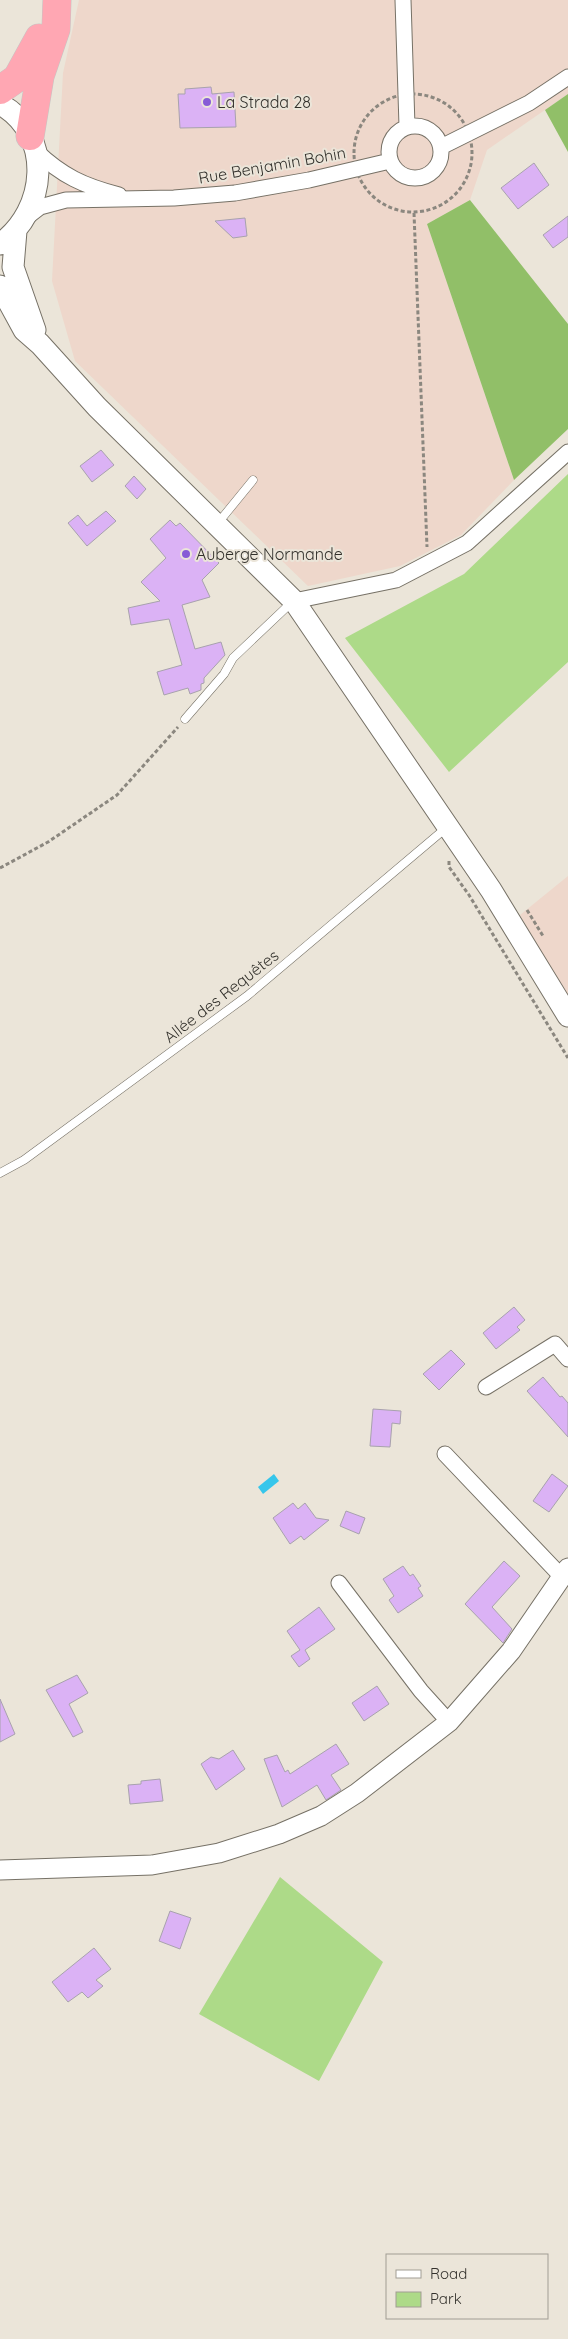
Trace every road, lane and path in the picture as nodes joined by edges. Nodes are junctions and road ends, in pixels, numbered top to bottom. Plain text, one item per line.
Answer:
1 (56, 0) edge
2 (403, 0) edge
3 (568, 76) edge
4 (0, 90) edge
5 (406, 94) junction
6 (0, 104) edge
7 (406, 126) junction
8 (469, 133) junction
9 (33, 144) junction
10 (441, 147) junction
11 (390, 161) junction
12 (355, 169) junction
13 (130, 198) junction
14 (414, 212) junction
15 (14, 230) edge
16 (0, 286) edge
17 (40, 344) junction
18 (568, 452) edge
19 (253, 480) dead end
20 (216, 524) junction
21 (427, 563) junction
22 (294, 601) junction
23 (184, 719) joint
24 (451, 833) junction
25 (0, 868) edge
26 (568, 1016) edge
27 (568, 1058) edge
28 (0, 1173) edge
29 (568, 1359) edge
30 (486, 1387) dead end
31 (445, 1454) dead end
32 (565, 1573) edge
33 (339, 1583) dead end
34 (450, 1722) junction
35 (0, 1870) edge

1 - 4 highway
1 - 9 highway
2 - 5 street
3 - 8 street
5 - 7 street
5 - 8 path
5 - 12 path
6 - 9 main road
7 - 10 street
7 - 11 street
8 - 10 street
8 - 14 path
9 - 13 street, Rue Benjamin Bohin
9 - 15 main road
10 - 11 street
11 - 12 street, Rue Benjamin Bohin
12 - 13 street, Rue Benjamin Bohin
12 - 14 path
13 - 15 street, Rue Benjamin Bohin
14 - 21 path
15 - 17 main road
16 - 17 main road
17 - 20 main road
18 - 21 street
19 - 20 lane
20 - 22 main road
21 - 22 street
22 - 23 lane
22 - 24 main road
23 - 25 path
24 - 26 main road
24 - 27 path
24 - 28 lane, Allée des Requêtes
29 - 30 street
31 - 32 street
32 - 34 street
33 - 34 street
34 - 35 street

